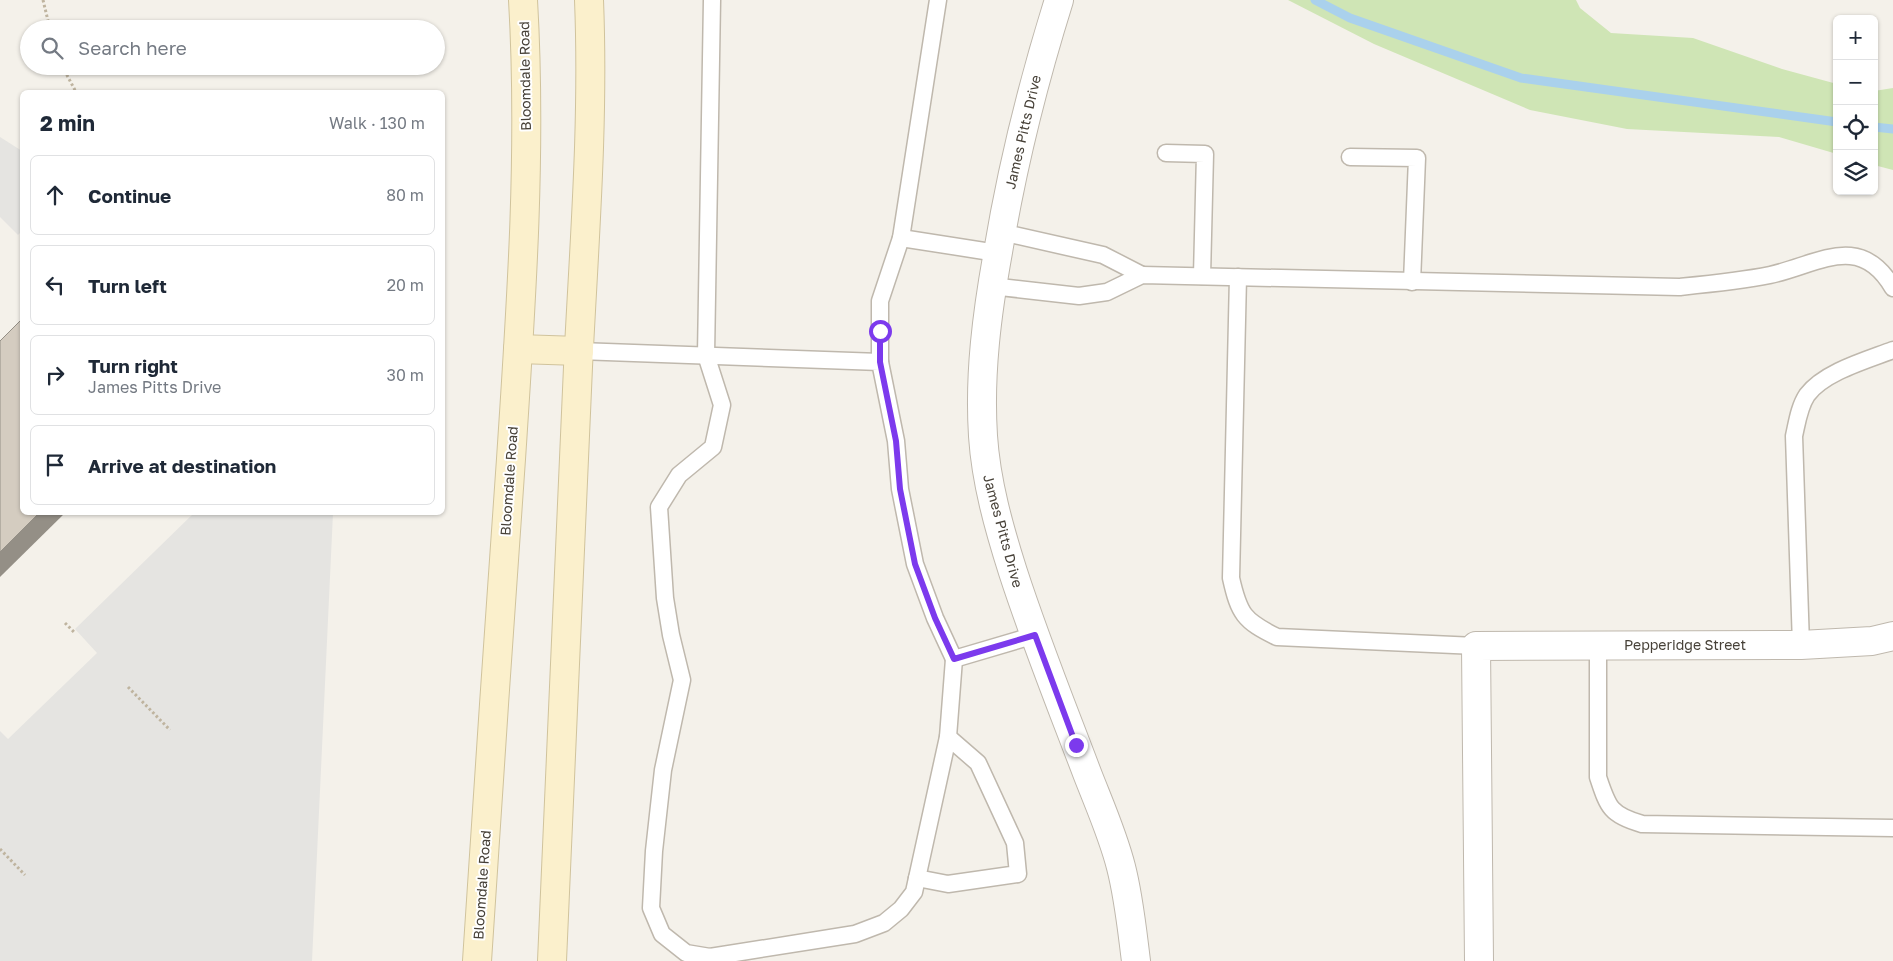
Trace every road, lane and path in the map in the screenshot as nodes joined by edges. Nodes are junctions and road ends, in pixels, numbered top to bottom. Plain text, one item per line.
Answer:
1 (43, 0) edge
2 (523, 0) edge
3 (589, 0) edge
4 (712, 0) edge
5 (938, 0) edge
6 (1059, 0) edge
7 (48, 20) edge
8 (67, 75) edge
9 (75, 90) edge
10 (1166, 153) dead end
11 (1350, 158) dead end
12 (900, 238) junction
13 (999, 243) junction
14 (1142, 275) junction
15 (1202, 276) junction
16 (1238, 277) junction
17 (1412, 282) junction
18 (992, 286) junction
19 (1893, 288) edge
20 (518, 348) junction
21 (1893, 350) edge
22 (579, 351) junction
23 (706, 355) junction
24 (880, 362) junction
25 (65, 623) dead end
26 (75, 633) dead end
27 (1035, 635) junction
28 (1893, 636) edge
29 (1598, 645) junction
30 (1801, 645) junction
31 (1476, 646) junction
32 (954, 659) junction
33 (128, 687) dead end
34 (170, 730) dead end
35 (948, 737) junction
36 (1893, 828) edge
37 (0, 849) edge
38 (25, 875) dead end
39 (917, 878) junction
40 (477, 961) edge
41 (552, 961) edge
42 (1136, 961) edge
43 (1480, 961) edge

1 - 7 path
2 - 20 street, Bloomdale Road
3 - 22 street
4 - 23 lane
5 - 12 lane
6 - 13 street, James Pitts Drive
8 - 9 path
10 - 15 lane
11 - 17 lane
12 - 13 lane
12 - 24 lane
13 - 14 lane
13 - 18 street, James Pitts Drive
14 - 15 lane
14 - 18 lane
15 - 16 lane
16 - 17 lane
16 - 31 lane
17 - 19 lane
18 - 27 street, James Pitts Drive
20 - 22 street
20 - 40 street, Bloomdale Road
21 - 30 lane
22 - 23 lane
22 - 41 street
23 - 24 lane
23 - 39 lane
24 - 32 lane
25 - 26 path
27 - 32 lane
27 - 42 street, James Pitts Drive
28 - 30 street, Pepperidge Street
29 - 30 street, Pepperidge Street
29 - 31 street, Pepperidge Street
29 - 36 lane
31 - 43 street
32 - 35 lane
33 - 34 path
35 - 39 lane
35 - 39 lane
37 - 38 path

